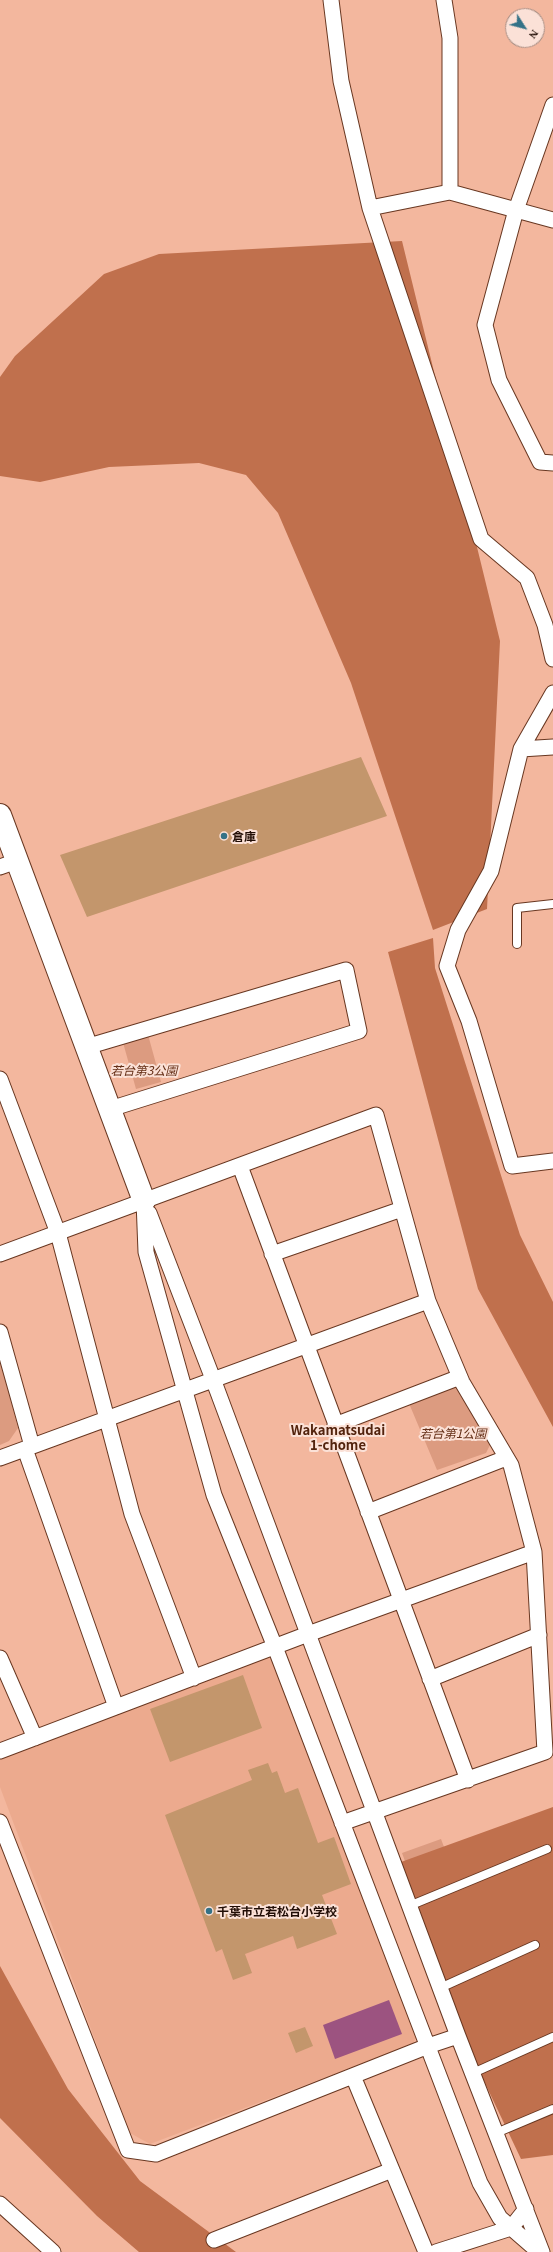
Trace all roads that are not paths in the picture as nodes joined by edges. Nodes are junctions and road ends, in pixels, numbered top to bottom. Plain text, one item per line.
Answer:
1 (331, 0) edge
2 (444, 0) edge
3 (553, 106) edge
4 (450, 192) junction
5 (370, 208) junction
6 (516, 210) junction
7 (553, 220) edge
8 (553, 463) edge
9 (553, 659) edge
10 (553, 693) edge
11 (553, 747) edge
12 (521, 749) junction
13 (0, 815) edge
14 (9, 864) edge
15 (553, 904) edge
16 (517, 944) dead end
17 (86, 1046) junction
18 (0, 1080) edge
19 (110, 1109) junction
20 (553, 1162) edge
21 (240, 1166) junction
22 (144, 1201) junction
23 (402, 1209) junction
24 (58, 1233) junction
25 (0, 1254) edge
26 (272, 1254) junction
27 (428, 1301) junction
28 (0, 1332) edge
29 (305, 1346) junction
30 (460, 1377) junction
31 (213, 1380) junction
32 (184, 1390) junction
33 (108, 1418) junction
34 (335, 1425) junction
35 (29, 1447) junction
36 (0, 1458) edge
37 (506, 1458) junction
38 (368, 1512) junction
39 (534, 1552) junction
40 (401, 1601) junction
41 (308, 1634) junction
42 (539, 1635) junction
43 (275, 1647) junction
44 (0, 1658) edge
45 (194, 1678) junction
46 (430, 1679) junction
47 (116, 1707) junction
48 (35, 1738) junction
49 (0, 1751) edge
50 (468, 1780) junction
51 (375, 1812) junction
52 (0, 1822) edge
53 (342, 1823) junction
54 (547, 1849) dead end
55 (410, 1906) junction
56 (535, 1945) dead end
57 (440, 1988) junction
58 (458, 2036) junction
59 (553, 2038) edge
60 (428, 2046) junction
61 (473, 2073) junction
62 (353, 2076) junction
63 (553, 2109) edge
64 (496, 2133) junction
65 (392, 2170) junction
66 (0, 2204) edge
67 (526, 2210) junction
68 (511, 2228) junction
69 (214, 2240) dead end
70 (53, 2252) edge
71 (426, 2252) edge
72 (436, 2252) edge
73 (539, 2252) edge
74 (542, 2252) edge

1 - 5 street
2 - 4 street
3 - 6 street
4 - 5 street
4 - 6 street
5 - 9 street
6 - 7 street
6 - 8 street
10 - 12 street
11 - 12 street
12 - 20 street
13 - 14 street
14 - 17 street
15 - 16 lane
17 - 19 street
17 - 19 street
18 - 24 street
19 - 22 street
21 - 22 street
21 - 23 street
21 - 26 street
22 - 24 street
22 - 31 street
22 - 32 street
23 - 26 street
23 - 27 street
24 - 25 street
24 - 33 street
26 - 29 street
27 - 29 street
27 - 30 street
28 - 35 street
29 - 31 street
29 - 34 street
30 - 34 street
30 - 37 street
31 - 32 street
31 - 41 street
32 - 33 street
32 - 43 street
33 - 35 street
33 - 45 street
34 - 38 street
35 - 36 street
35 - 47 street
37 - 38 street
37 - 39 street
38 - 40 street
39 - 40 street
39 - 42 street
40 - 41 street
40 - 46 street
41 - 43 street
41 - 51 street
42 - 46 street
42 - 50 street
43 - 45 street
43 - 53 street
44 - 48 street
45 - 47 street
46 - 50 street
47 - 48 street
48 - 49 street
50 - 51 street
51 - 53 street
51 - 55 street
52 - 62 street
53 - 60 street
54 - 55 lane
55 - 57 street
56 - 57 lane
57 - 58 street
58 - 60 street
58 - 61 street
59 - 61 lane
60 - 62 street
60 - 68 street
61 - 64 street
62 - 65 street
63 - 64 lane
64 - 67 street
65 - 69 street
65 - 71 street
66 - 70 street
67 - 68 street
67 - 74 street
68 - 72 street
68 - 73 street

